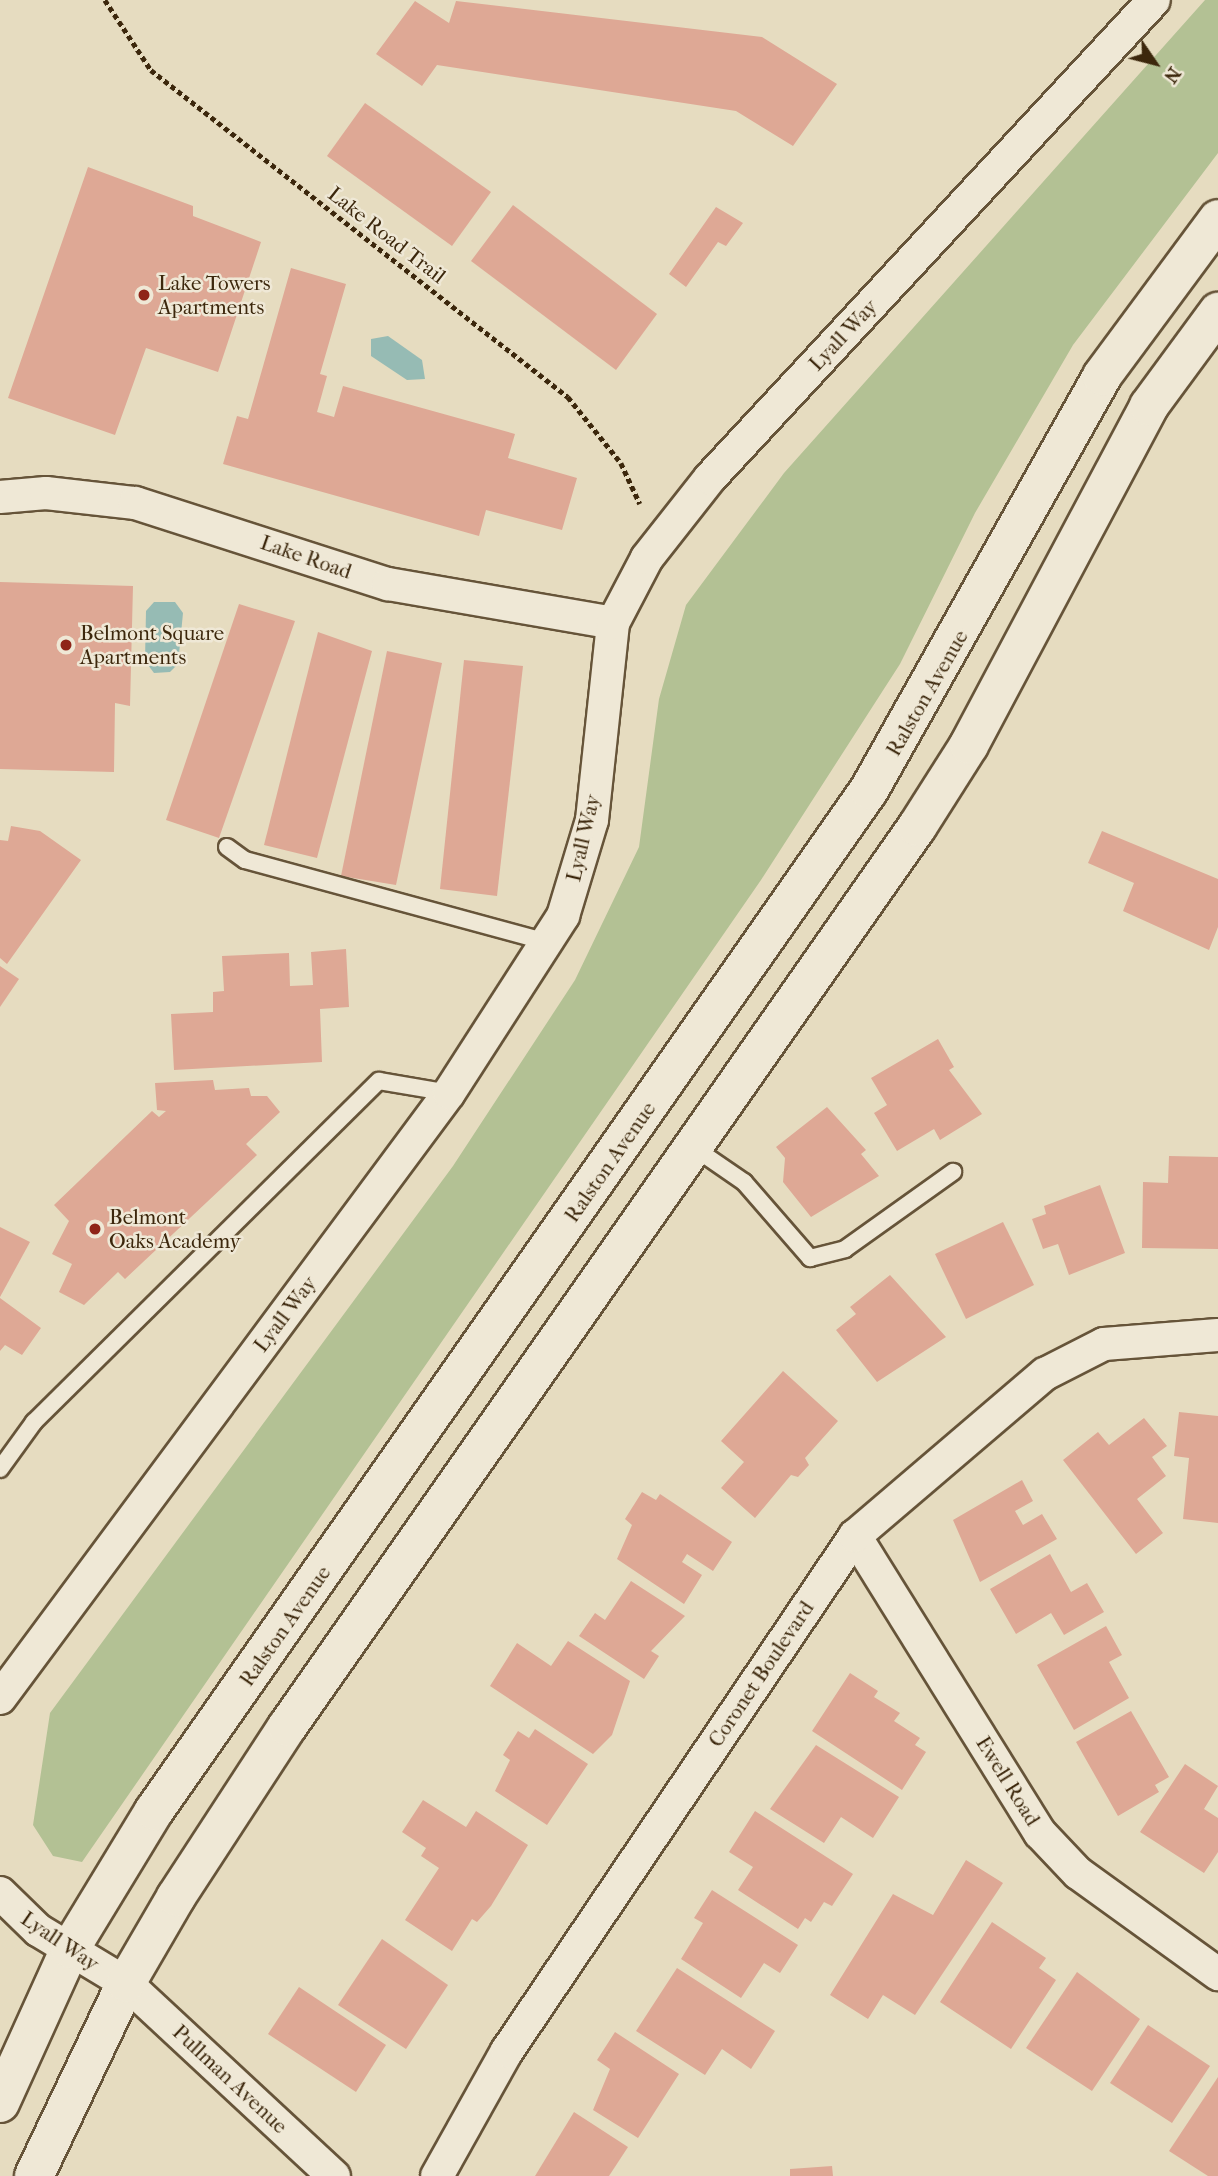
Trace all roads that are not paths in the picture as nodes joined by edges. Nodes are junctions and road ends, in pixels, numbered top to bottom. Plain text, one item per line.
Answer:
1 (1154, 0) edge
2 (1218, 219) edge
3 (1218, 312) edge
4 (0, 498) edge
5 (614, 623) junction
6 (227, 847) dead end
7 (547, 942) junction
8 (449, 1093) junction
9 (693, 1147) junction
10 (953, 1172) dead end
11 (1218, 1335) edge
12 (0, 1469) edge
13 (855, 1536) junction
14 (0, 1698) edge
15 (0, 1893) edge
16 (70, 1950) junction
17 (1218, 1974) edge
18 (125, 1983) junction
19 (0, 2103) edge
20 (34, 2176) edge
21 (334, 2176) edge
22 (437, 2176) edge

1 - 5 street, Lyall Way
2 - 16 main road, Ralston Avenue
3 - 9 main road
4 - 5 street, Lake Road
5 - 7 street, Lyall Way
6 - 7 lane
7 - 8 street, Lyall Way
8 - 12 lane
8 - 14 street, Lyall Way
9 - 10 lane
9 - 18 main road
11 - 13 street, Coronet Boulevard
13 - 17 street, Ewell Road
13 - 22 street, Coronet Boulevard
15 - 16 street, Lyall Way
16 - 18 street, Lyall Way
16 - 19 main road, Ralston Avenue
18 - 20 main road
18 - 21 street, Pullman Avenue

